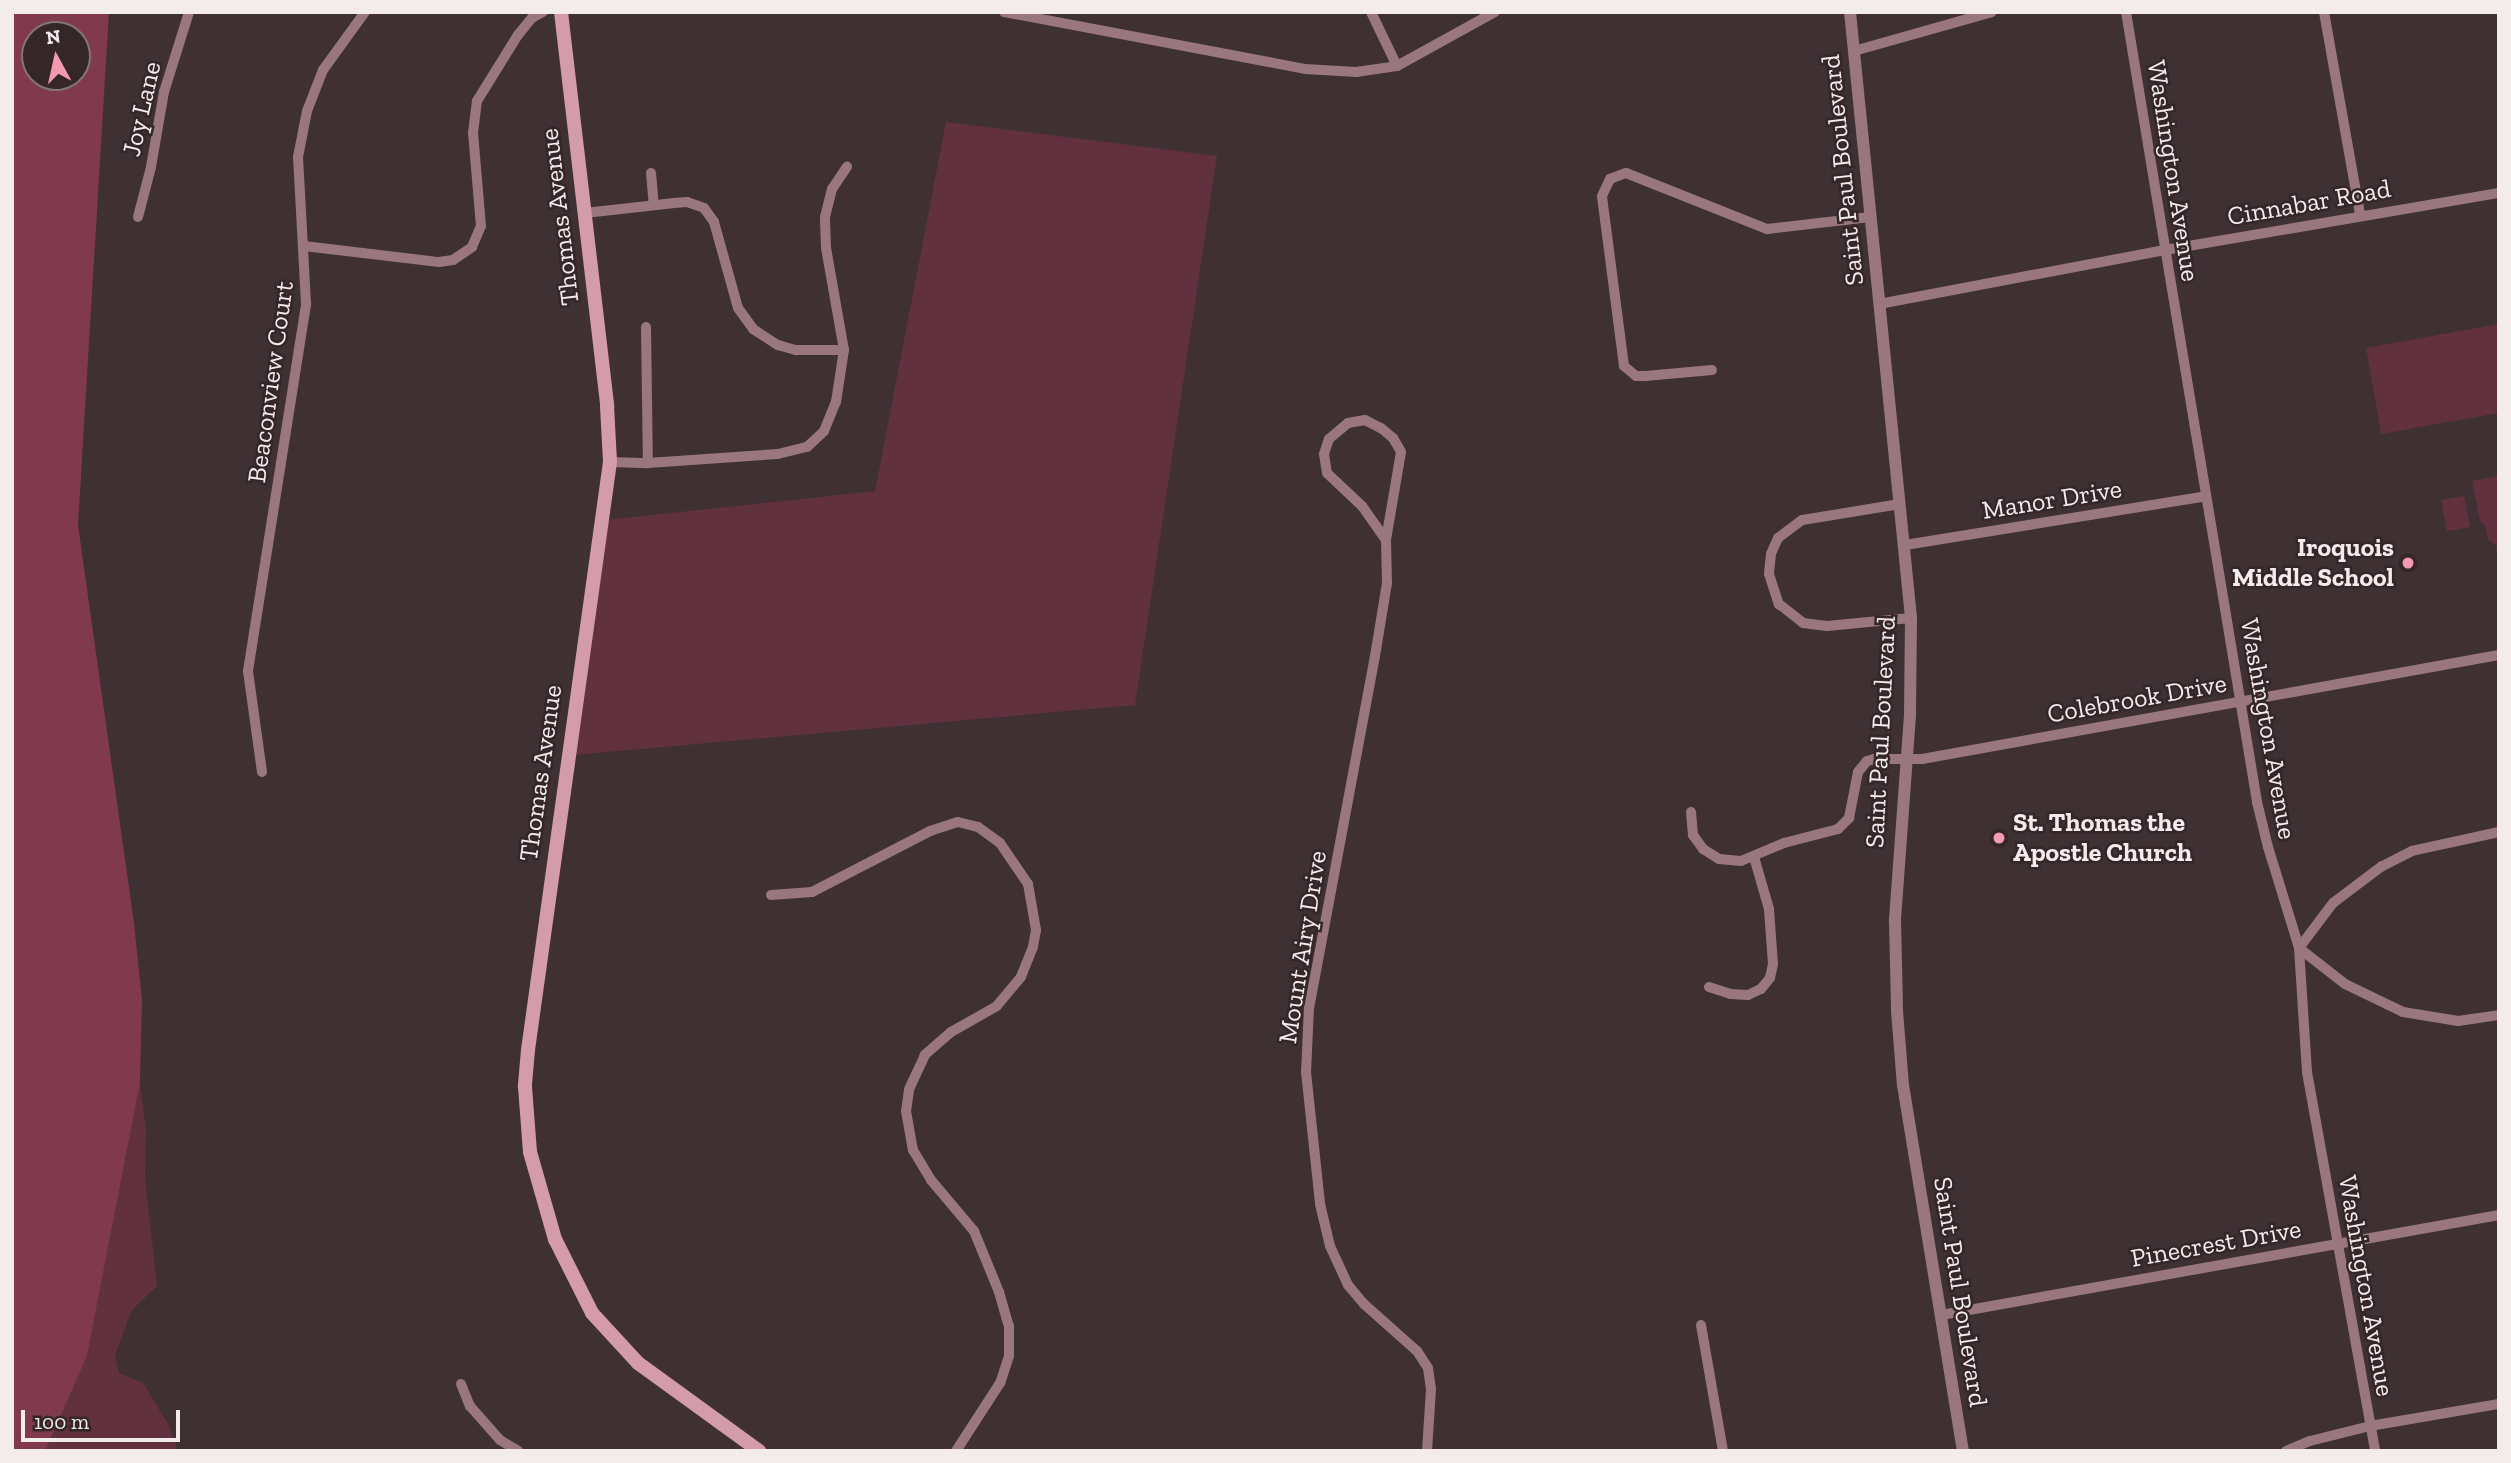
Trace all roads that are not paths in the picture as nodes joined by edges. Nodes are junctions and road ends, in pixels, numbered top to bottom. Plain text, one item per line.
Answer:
1 (189, 12) edge
2 (365, 12) edge
3 (543, 12) edge
4 (561, 12) edge
5 (1004, 12) edge
6 (1371, 12) edge
7 (1494, 12) edge
8 (1850, 12) edge
9 (1992, 12) edge
10 (2126, 12) edge
11 (2324, 12) edge
12 (529, 15) edge
13 (1854, 51) junction
14 (1397, 66) junction
15 (847, 167) dead end
16 (651, 173) dead end
17 (2499, 193) edge
18 (654, 205) junction
19 (584, 214) junction
20 (2360, 215) junction
21 (138, 216) dead end
22 (1870, 217) junction
23 (304, 246) junction
24 (2165, 250) junction
25 (1879, 304) junction
26 (646, 327) dead end
27 (844, 350) junction
28 (1712, 370) dead end
29 (610, 462) junction
30 (648, 463) junction
31 (2206, 496) junction
32 (1900, 504) junction
33 (1386, 540) junction
34 (1905, 545) junction
35 (1910, 618) junction
36 (2499, 655) edge
37 (2240, 702) junction
38 (1906, 760) junction
39 (262, 772) dead end
40 (1691, 812) dead end
41 (2499, 832) edge
42 (1754, 857) junction
43 (771, 895) dead end
44 (2299, 948) junction
45 (1709, 987) dead end
46 (2499, 1016) edge
47 (2499, 1215) edge
48 (2337, 1244) junction
49 (1941, 1315) junction
50 (1701, 1325) dead end
51 (461, 1384) dead end
52 (2499, 1404) edge
53 (2371, 1426) junction
54 (518, 1451) edge
55 (759, 1451) edge
56 (956, 1451) edge
57 (1427, 1451) edge
58 (1723, 1451) edge
59 (1963, 1451) edge
60 (2286, 1451) edge
61 (2375, 1451) edge

1 - 21 street, Joy Lane
2 - 23 street, Beaconview Court
3 - 12 street
4 - 19 main road, Thomas Avenue
5 - 14 street
6 - 14 street
7 - 14 street
8 - 13 street, Saint Paul Boulevard
9 - 13 street
10 - 24 street, Washington Avenue
11 - 20 street
12 - 23 street
13 - 22 street, Saint Paul Boulevard
15 - 27 street
16 - 18 street
17 - 20 street, Cinnabar Road
18 - 19 street
18 - 27 street
19 - 29 main road, Thomas Avenue
20 - 24 street, Cinnabar Road
22 - 25 street, Saint Paul Boulevard
22 - 28 street
23 - 39 street, Beaconview Court
24 - 25 street, Cinnabar Road
24 - 31 street, Washington Avenue
25 - 32 street, Saint Paul Boulevard
26 - 30 street
27 - 30 street
29 - 30 street
29 - 55 main road, Thomas Avenue
31 - 34 street, Manor Drive
31 - 37 street, Washington Avenue
32 - 34 street, Saint Paul Boulevard
32 - 35 street
33 - 33 street, Mount Airy Drive
33 - 57 street, Mount Airy Drive
34 - 35 street, Saint Paul Boulevard
35 - 38 street, Saint Paul Boulevard
36 - 37 street, Colebrook Drive
37 - 38 street, Colebrook Drive
37 - 44 street, Washington Avenue
38 - 42 street, Colebrook Drive
38 - 49 street, Saint Paul Boulevard
40 - 42 street
41 - 44 street
42 - 45 street
43 - 56 street
44 - 46 street
44 - 48 street, Washington Avenue
47 - 48 street, Pinecrest Drive
48 - 49 street, Pinecrest Drive
48 - 53 street, Washington Avenue
49 - 59 street, Saint Paul Boulevard
50 - 58 street
51 - 54 street
52 - 53 street
53 - 60 street
53 - 61 street, Washington Avenue

